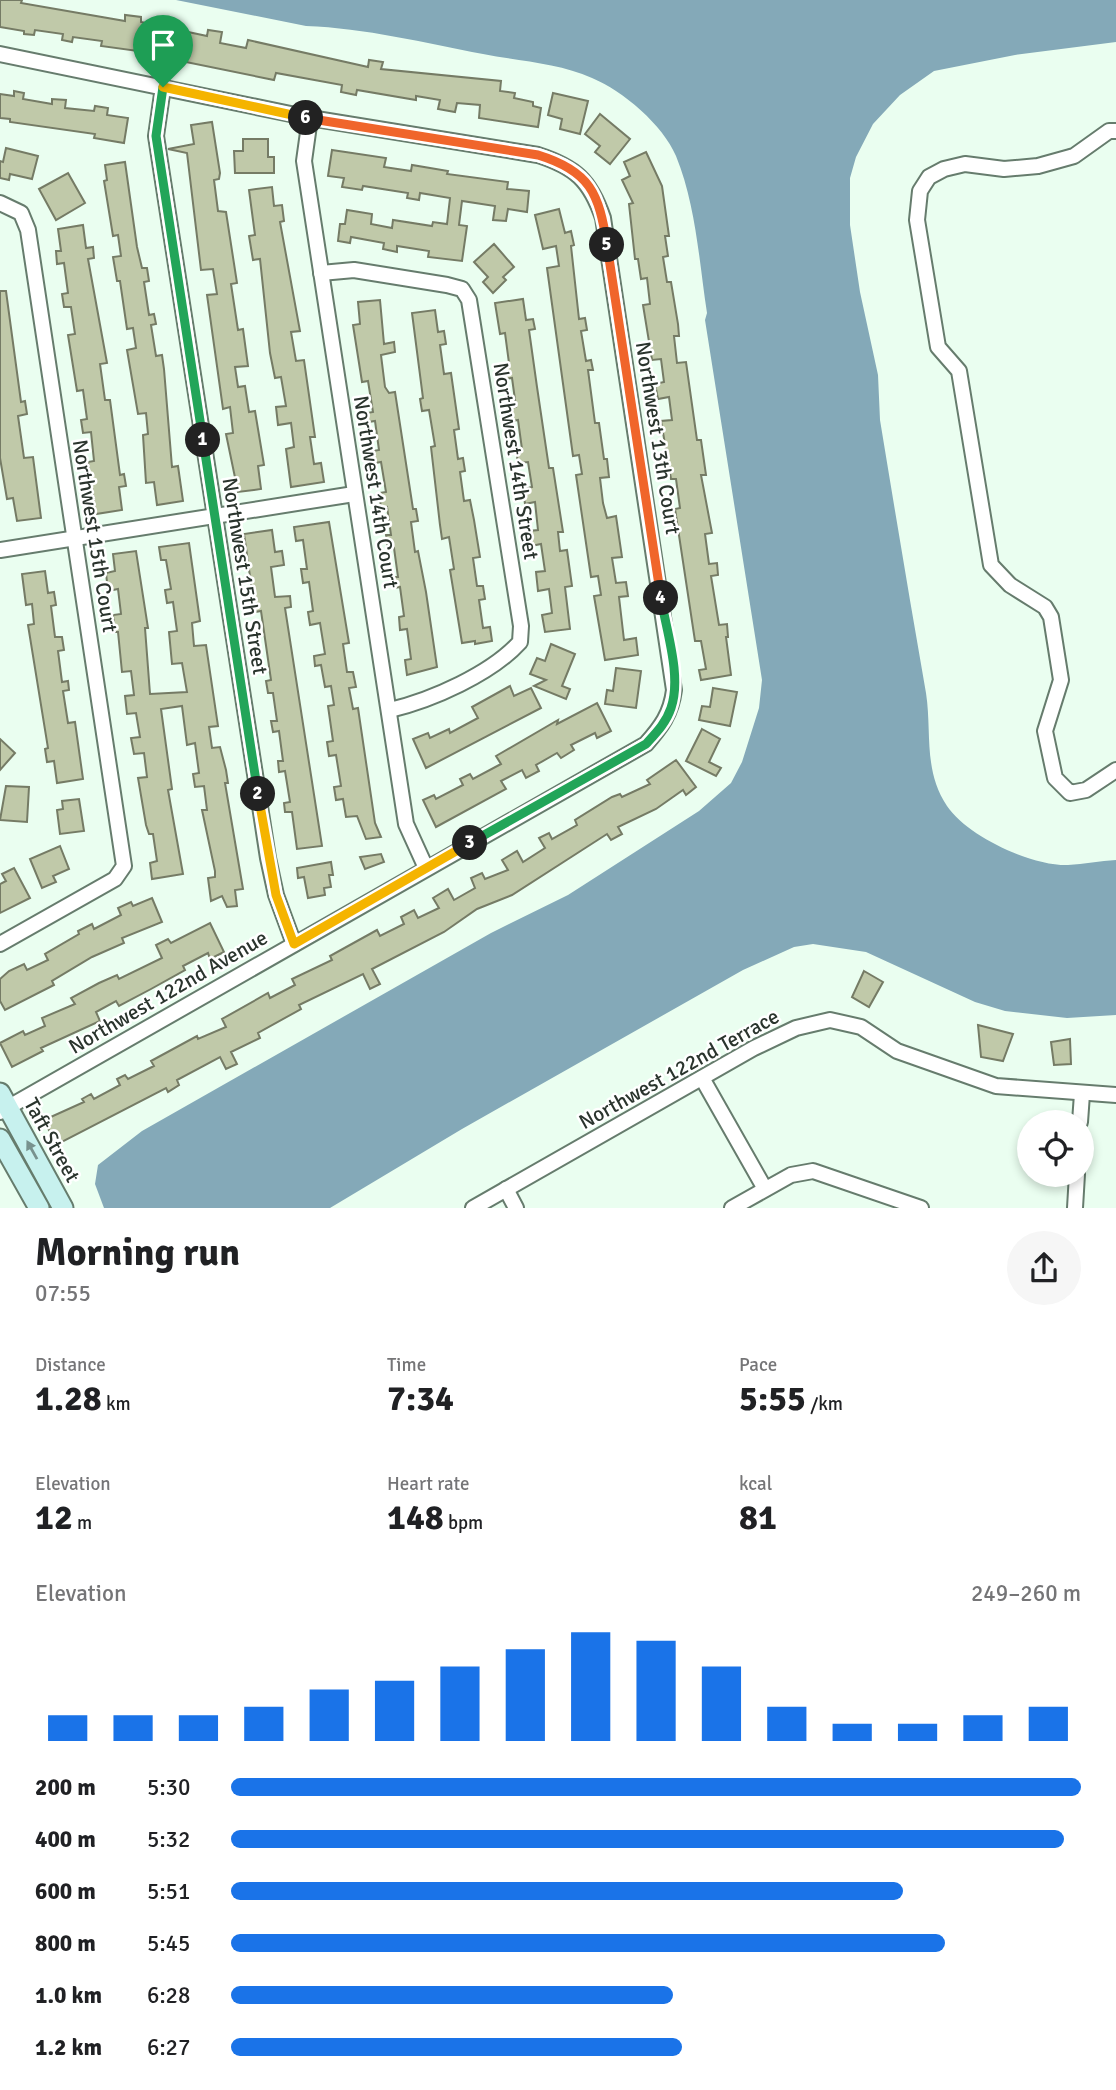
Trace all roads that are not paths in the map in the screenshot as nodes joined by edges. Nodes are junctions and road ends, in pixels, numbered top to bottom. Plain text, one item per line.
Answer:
1 (0, 54) edge
2 (163, 87) junction
3 (310, 118) junction
4 (1116, 131) edge
5 (0, 203) edge
6 (321, 273) junction
7 (354, 494) junction
8 (215, 515) junction
9 (74, 538) junction
10 (0, 550) edge
11 (672, 707) joint
12 (390, 710) junction
13 (1116, 770) edge
14 (426, 868) junction
15 (0, 944) edge
16 (294, 944) junction
17 (702, 1078) junction
18 (1082, 1094) junction
19 (1116, 1095) edge
20 (3, 1104) edge
21 (1081, 1110) edge
22 (0, 1139) edge
23 (1076, 1187) edge
24 (506, 1189) junction
25 (765, 1189) junction
26 (875, 1201) edge
27 (60, 1202) edge
28 (37, 1207) edge
29 (473, 1208) edge
30 (516, 1208) edge
31 (732, 1208) edge
32 (921, 1208) edge
33 (1075, 1208) edge

1 - 2 street
2 - 3 street
2 - 8 street, Northwest 15th Street
3 - 6 street, Northwest 14th Court
3 - 11 street, Northwest 13th Court
4 - 13 street
5 - 9 street, Northwest 15th Court
6 - 7 street, Northwest 14th Court
6 - 12 street, Northwest 14th Street
7 - 8 street
7 - 12 street, Northwest 14th Court
8 - 9 street
8 - 16 street, Northwest 15th Street
9 - 10 street
9 - 15 street, Northwest 15th Court
11 - 14 street, Northwest 122nd Avenue
12 - 14 street, Northwest 14th Court
14 - 16 street, Northwest 122nd Avenue
16 - 20 street, Northwest 122nd Avenue
17 - 18 street, Northwest 122nd Terrace
17 - 24 street, Northwest 122nd Terrace
17 - 25 street
18 - 19 street, Northwest 122nd Terrace
18 - 21 street
27 -> 20 street, Taft Street
22 - 28 street
23 - 33 street
24 - 29 street, Northwest 122nd Terrace
24 - 30 street
25 - 26 street
25 - 31 street
26 - 32 street
27 - 28 street

